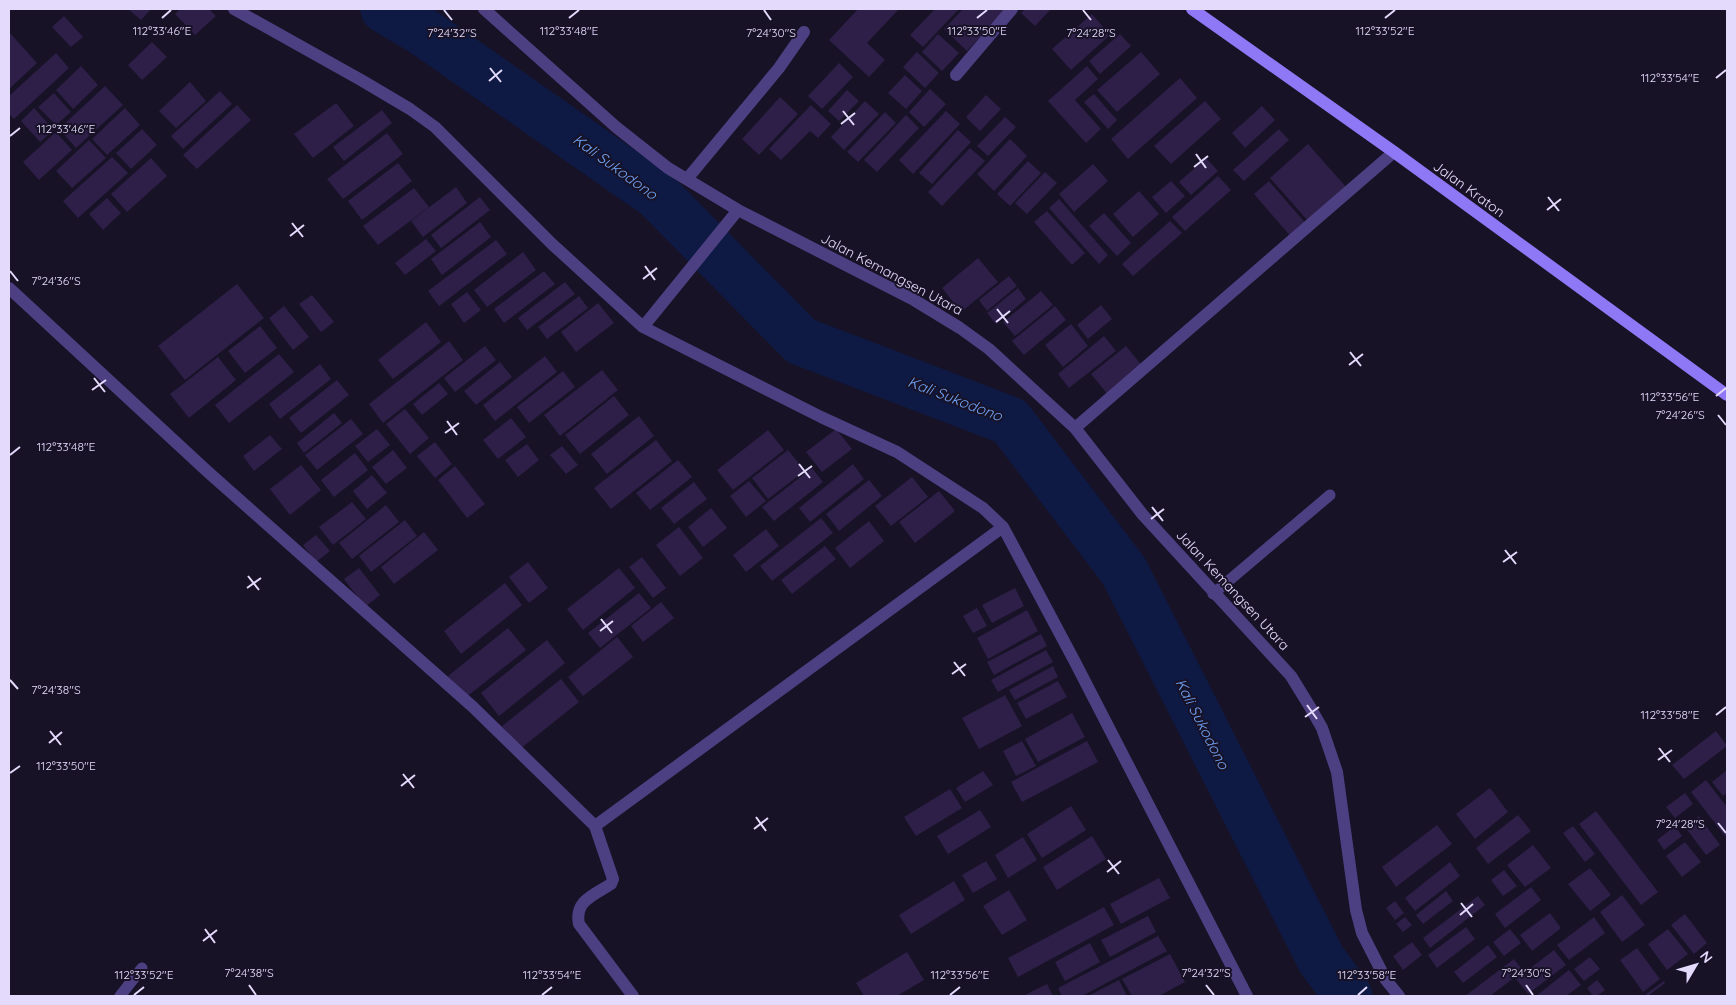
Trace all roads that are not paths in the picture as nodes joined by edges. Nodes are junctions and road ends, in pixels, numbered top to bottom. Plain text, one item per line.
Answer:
1 (234, 9) edge
2 (484, 9) edge
3 (1012, 9) edge
4 (1192, 9) edge
5 (804, 32) dead end
6 (956, 75) dead end
7 (1394, 152) junction
8 (686, 180) junction
9 (738, 210) junction
10 (9, 288) edge
11 (643, 327) junction
12 (1727, 396) edge
13 (1075, 428) junction
14 (1330, 495) dead end
15 (1003, 527) junction
16 (1214, 594) junction
17 (595, 826) junction
18 (142, 968) dead end
19 (120, 996) edge
20 (633, 996) edge
21 (1246, 996) edge
22 (1399, 996) edge

1 - 11 street
2 - 8 street, Jalan Kemangsen Utara
3 - 6 street
4 - 7 street, Jalan Kraton
5 - 8 street
7 - 12 street, Jalan Kraton
7 - 13 street
8 - 9 street, Jalan Kemangsen Utara
9 - 11 street
9 - 13 street, Jalan Kemangsen Utara
10 - 17 street
11 - 15 street
13 - 16 street, Jalan Kemangsen Utara
14 - 16 lane
15 - 17 street
15 - 21 street
16 - 22 street, Jalan Kemangsen Utara
17 - 20 street
18 - 19 lane

